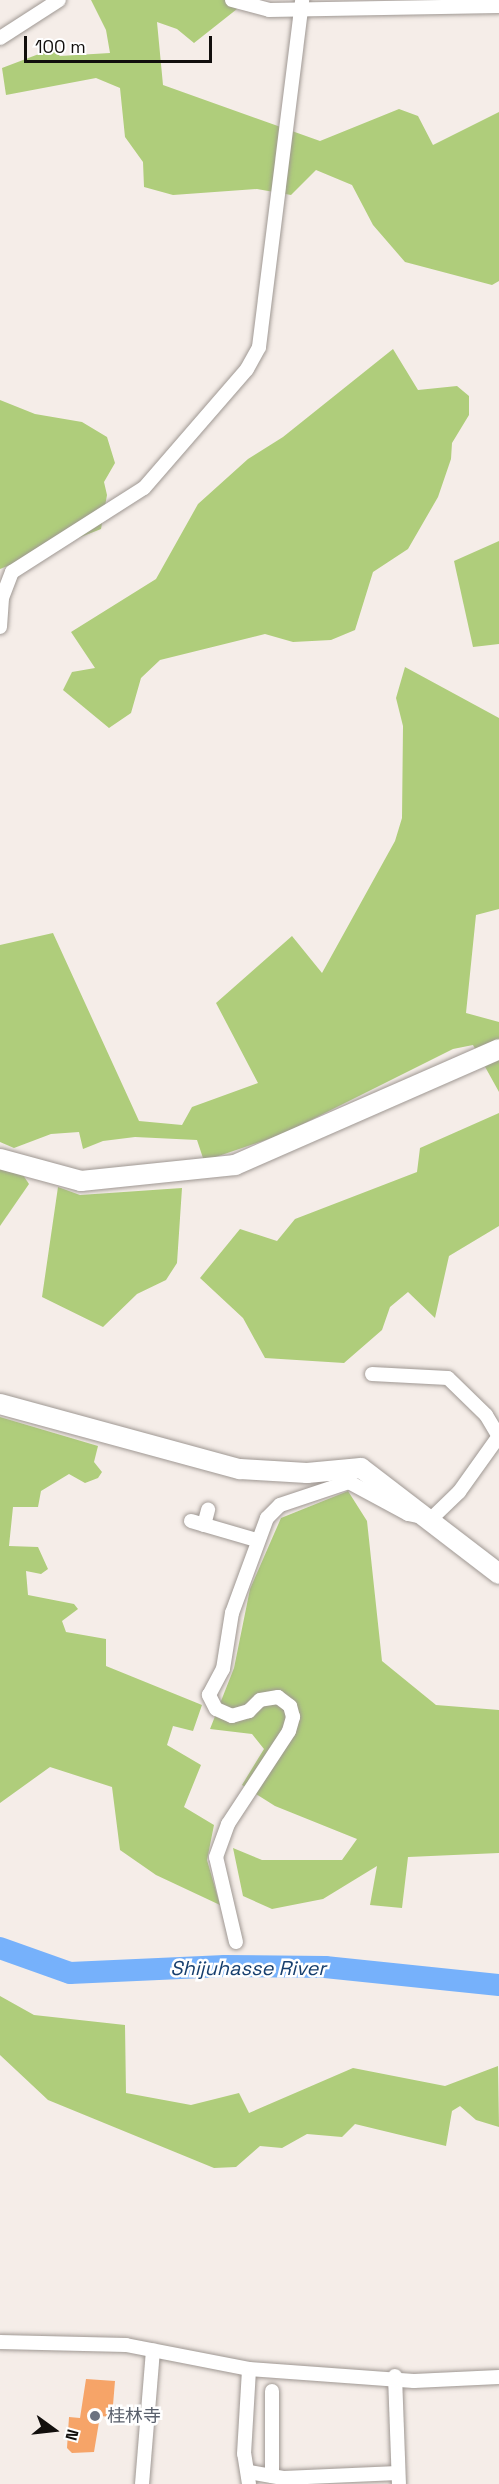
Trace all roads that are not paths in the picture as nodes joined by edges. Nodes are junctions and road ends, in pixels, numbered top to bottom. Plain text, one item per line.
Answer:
1 (59, 0) edge
2 (232, 0) edge
3 (301, 3) edge
4 (499, 6) edge
5 (0, 38) edge
6 (0, 627) edge
7 (499, 1049) edge
8 (0, 1159) edge
9 (372, 1374) dead end
10 (0, 1404) edge
11 (499, 1437) edge
12 (208, 1510) dead end
13 (431, 1520) junction
14 (256, 1540) junction
15 (499, 1574) edge
16 (237, 1942) dead end
17 (0, 2342) edge
18 (153, 2350) junction
19 (249, 2369) junction
20 (395, 2376) junction
21 (499, 2377) edge
22 (272, 2391) dead end
23 (272, 2476) junction
24 (249, 2478) edge
25 (399, 2479) edge
26 (142, 2484) edge

1 - 5 street
2 - 3 street
3 - 4 street
3 - 6 street
7 - 8 street
9 - 11 street
10 - 13 street
11 - 13 street
12 - 14 street
13 - 14 street
13 - 15 street
14 - 16 street
17 - 18 street
18 - 19 street
18 - 26 street
19 - 20 street
19 - 24 street
20 - 21 street
20 - 25 street
22 - 23 street
23 - 24 street
23 - 25 street

